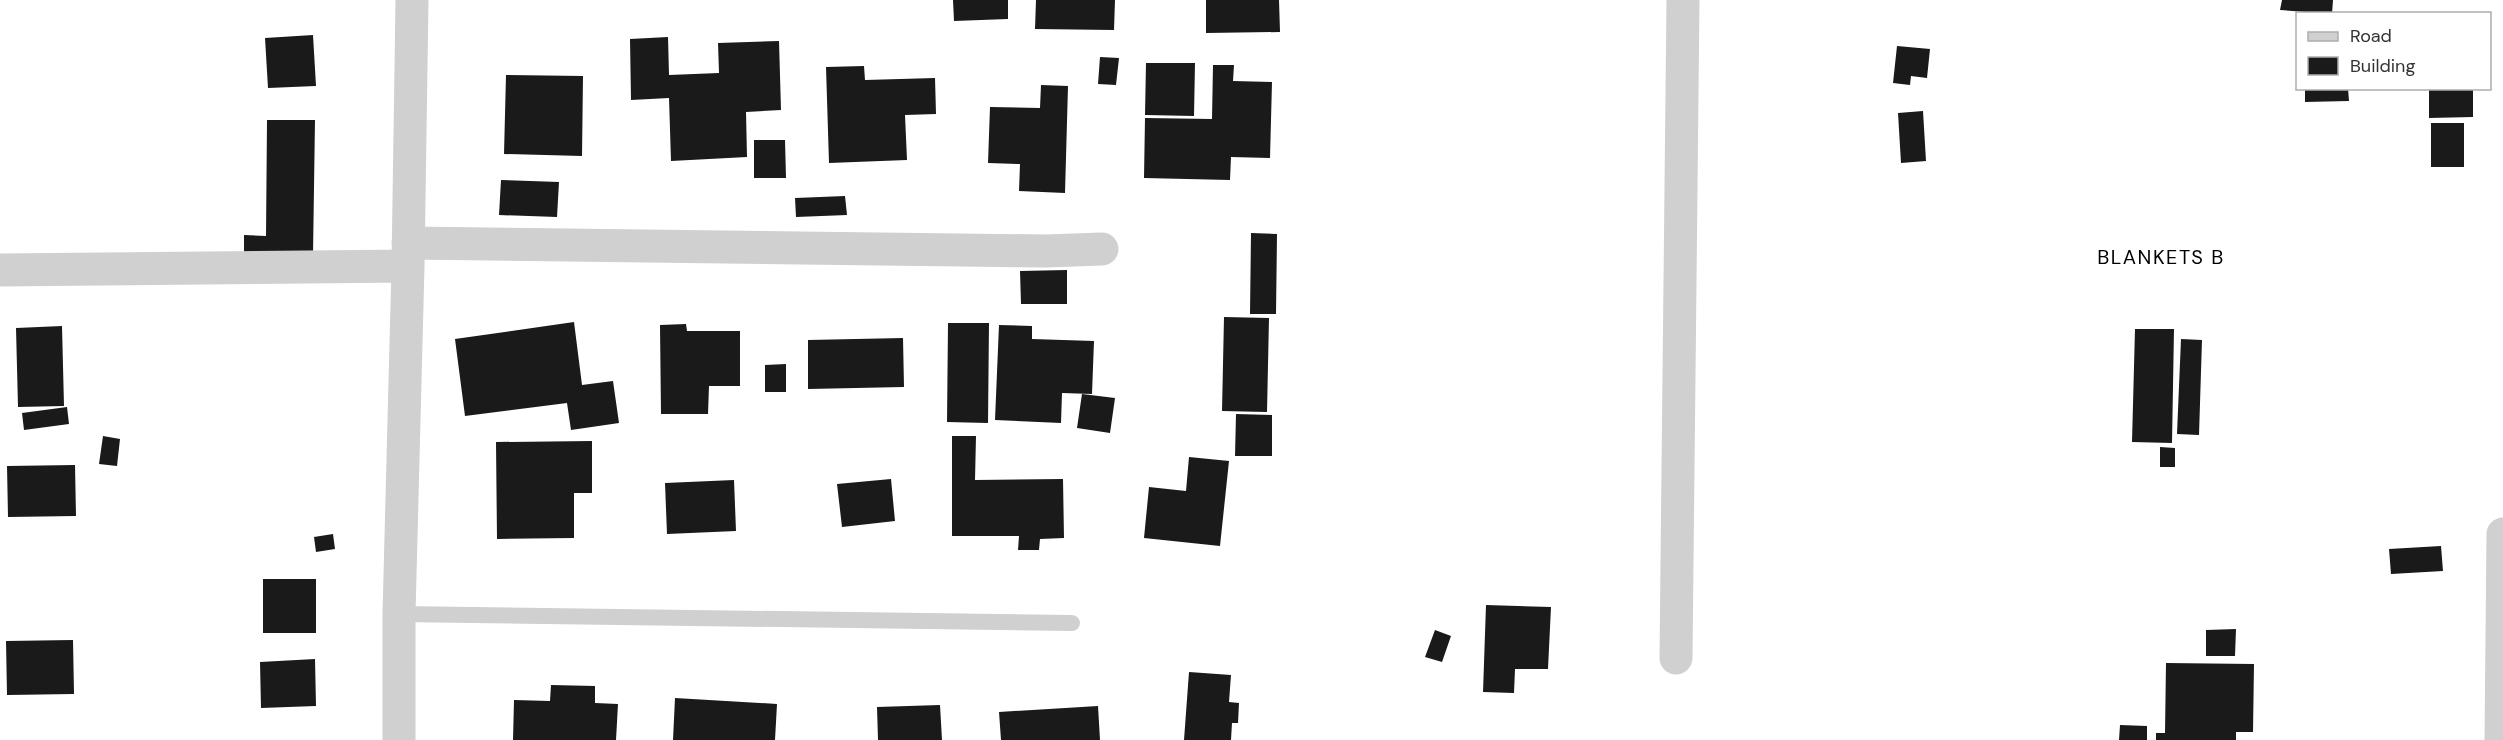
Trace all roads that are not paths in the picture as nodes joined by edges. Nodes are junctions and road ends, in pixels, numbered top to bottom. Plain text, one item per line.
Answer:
1 (412, 0) edge
2 (1683, 0) edge
3 (1102, 249) dead end
4 (408, 255) junction
5 (0, 270) edge
6 (2503, 534) edge
7 (399, 614) junction
8 (1072, 624) dead end
9 (1676, 658) dead end
10 (399, 740) edge
11 (2501, 740) edge

1 - 4 street
2 - 9 street
3 - 4 street
4 - 5 street
4 - 7 street
6 - 11 street
7 - 8 lane
7 - 10 street

